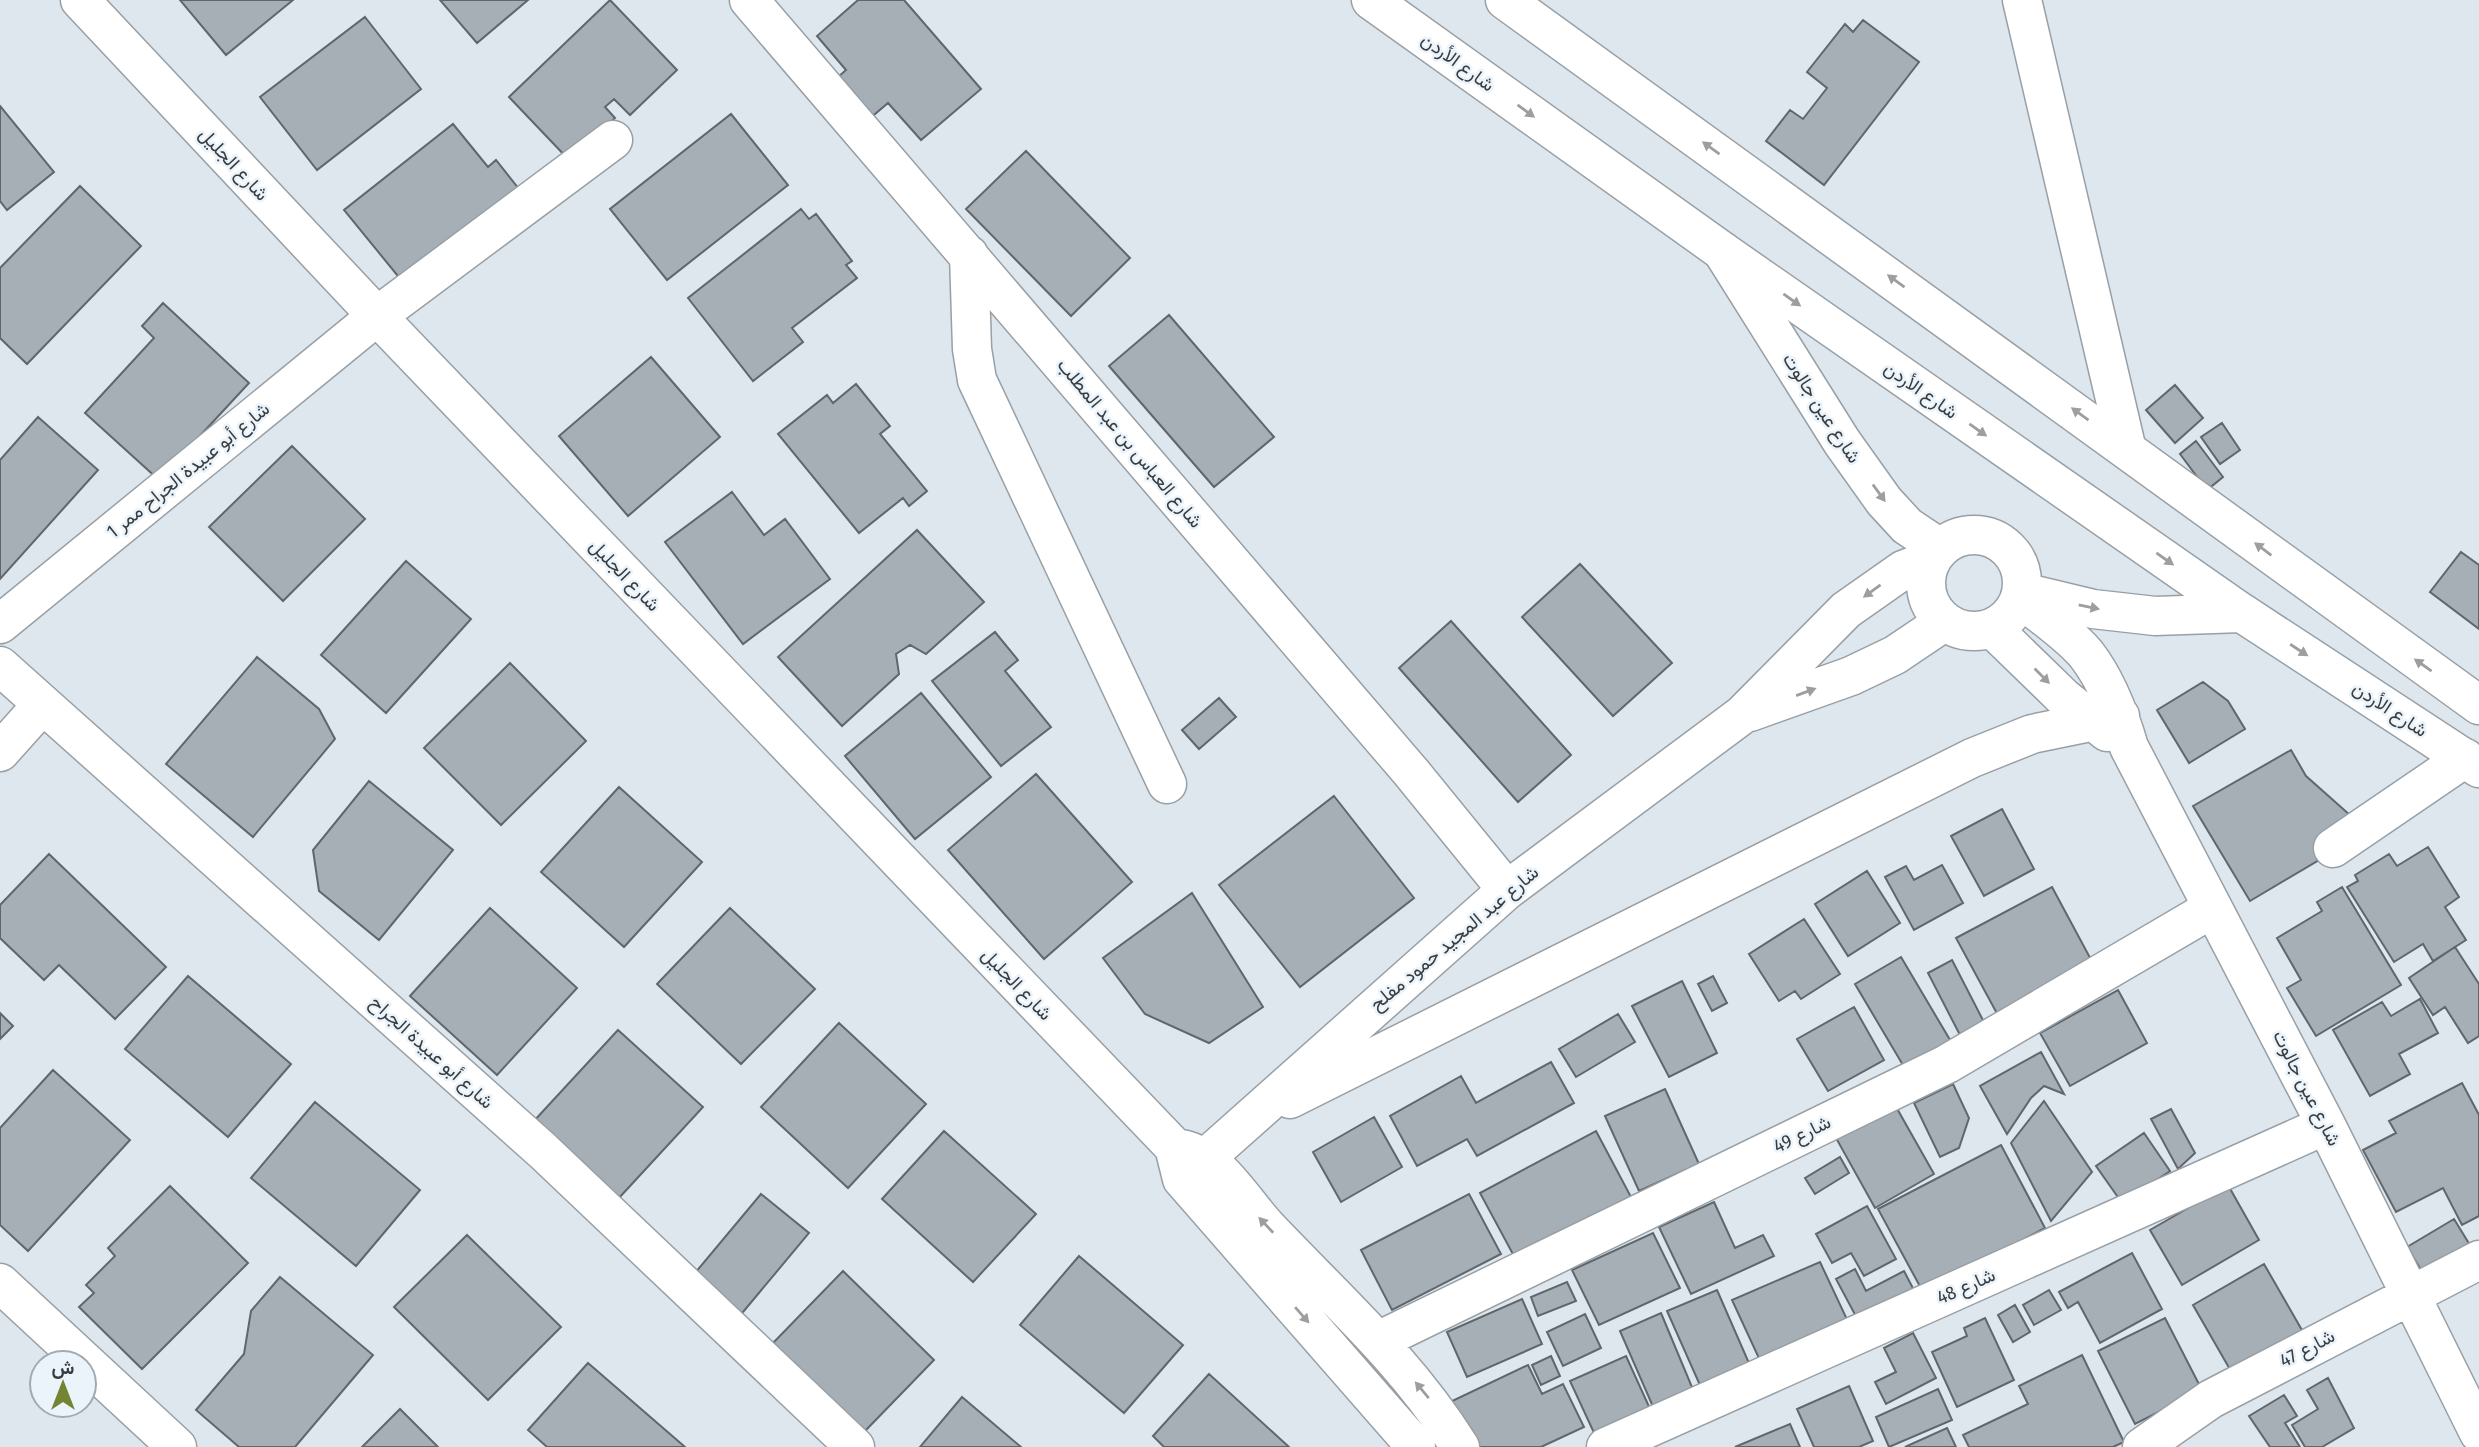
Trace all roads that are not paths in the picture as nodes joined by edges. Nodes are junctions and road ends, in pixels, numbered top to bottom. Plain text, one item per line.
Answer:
1 (80, 0) edge
2 (749, 0) edge
3 (1371, 0) edge
4 (1505, 0) edge
5 (2022, 0) edge
6 (613, 140) dead end
7 (1721, 251) junction
8 (970, 255) junction
9 (377, 316) junction
10 (2126, 446) junction
11 (1936, 553) junction
12 (2021, 595) junction
13 (2242, 613) junction
14 (1944, 622) junction
15 (0, 624) edge
16 (1993, 628) junction
17 (0, 666) edge
18 (42, 705) junction
19 (2479, 705) edge
20 (1742, 715) junction
21 (2114, 728) junction
22 (0, 752) edge
23 (2472, 763) edge
24 (1167, 784) dead end
25 (2333, 848) dead end
26 (1507, 890) junction
27 (2213, 908) junction
28 (1244, 1122) junction
29 (2326, 1125) junction
30 (1187, 1162) junction
31 (2479, 1261) edge
32 (0, 1283) edge
33 (2409, 1294) junction
34 (1380, 1340) junction
35 (2479, 1433) edge
36 (177, 1447) edge
37 (855, 1447) edge
38 (1416, 1447) edge
39 (1460, 1447) edge
40 (1606, 1447) edge
41 (2142, 1447) edge

1 - 9 main road, شارع الجليل
2 - 8 main road, شارع العباس بن عبد المطلب
3 -> 7 main road, شارع الأردن
10 -> 4 main road
5 - 10 main road
6 - 9 main road, شارع أبو عبيدة الجراح ممر 1
7 -> 11 main road, شارع عين جالوت
7 -> 13 main road, شارع الأردن
8 - 24 main road
8 - 26 main road, شارع العباس بن عبد المطلب
9 - 15 main road, شارع أبو عبيدة الجراح ممر 1
9 - 30 main road, شارع الجليل
19 -> 10 main road
11 - 12 main road
11 - 14 main road
11 -> 20 main road, شارع عبد المجيد حمود مفلح
12 -> 13 main road
12 - 16 main road
12 - 21 main road, شارع عين جالوت
13 -> 23 main road, شارع الأردن
14 - 16 main road
20 -> 14 main road, شارع عبد المجيد حمود مفلح
16 -> 21 main road, شارع عين جالوت
17 - 18 main road, شارع أبو عبيدة الجراح
18 - 22 main road
18 - 37 main road, شارع أبو عبيدة الجراح
20 - 26 main road, شارع عبد المجيد حمود مفلح
21 - 27 main road, شارع عين جالوت
21 - 28 main road
23 - 25 main road
26 - 28 main road, شارع عبد المجيد حمود مفلح
27 - 29 main road, شارع عين جالوت
27 - 34 main road, شارع 49
28 - 30 main road, شارع عبد المجيد حمود مفلح
29 - 33 main road, شارع عين جالوت
29 - 40 main road, شارع 48
34 -> 30 main road, شارع الجليل
30 -> 38 main road, شارع الجليل
31 - 33 main road, شارع 47
32 - 36 main road
33 - 35 main road, شارع عين جالوت
33 - 41 main road, شارع 47
39 -> 34 main road, شارع الجليل

